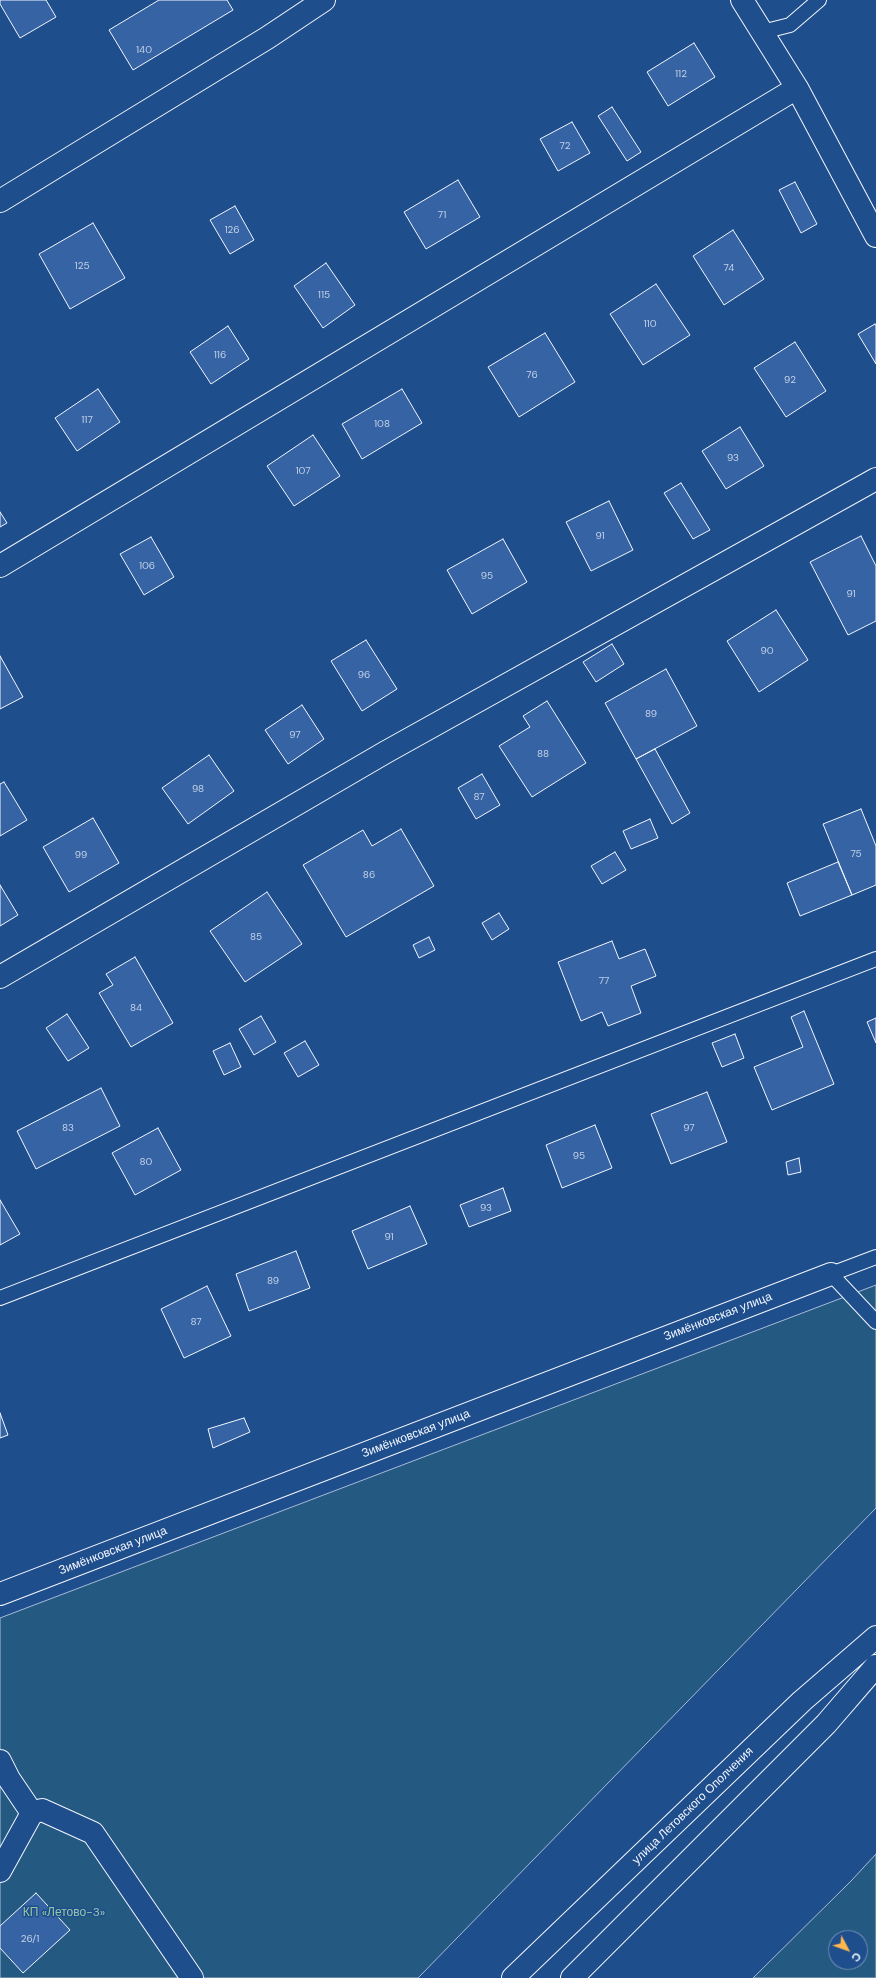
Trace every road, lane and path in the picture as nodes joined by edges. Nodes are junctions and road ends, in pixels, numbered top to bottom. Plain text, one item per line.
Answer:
1 (324, 0) edge
2 (742, 0) edge
3 (819, 0) edge
4 (762, 32) junction
5 (797, 88) junction
6 (0, 200) edge
7 (876, 236) edge
8 (876, 479) edge
9 (0, 566) edge
10 (876, 959) edge
11 (0, 977) edge
12 (876, 1257) edge
13 (831, 1274) junction
14 (0, 1298) edge
15 (876, 1322) edge
16 (1, 1592) edge
17 (876, 1637) edge
18 (876, 1666) edge
19 (0, 1761) edge
20 (32, 1813) junction
21 (0, 1871) edge
22 (192, 1978) edge
23 (513, 1978) edge
24 (572, 1978) edge

1 - 6 street
2 - 4 street
3 - 4 lane
4 - 5 street
5 - 7 street
5 - 9 street
8 - 11 street
10 - 14 lane
12 - 13 lane
13 - 15 lane
13 - 16 street, Зимёнковская улица
17 - 23 street, улица Летовского Ополчения
18 - 24 street
19 - 20 street
20 - 21 street
20 - 22 street

